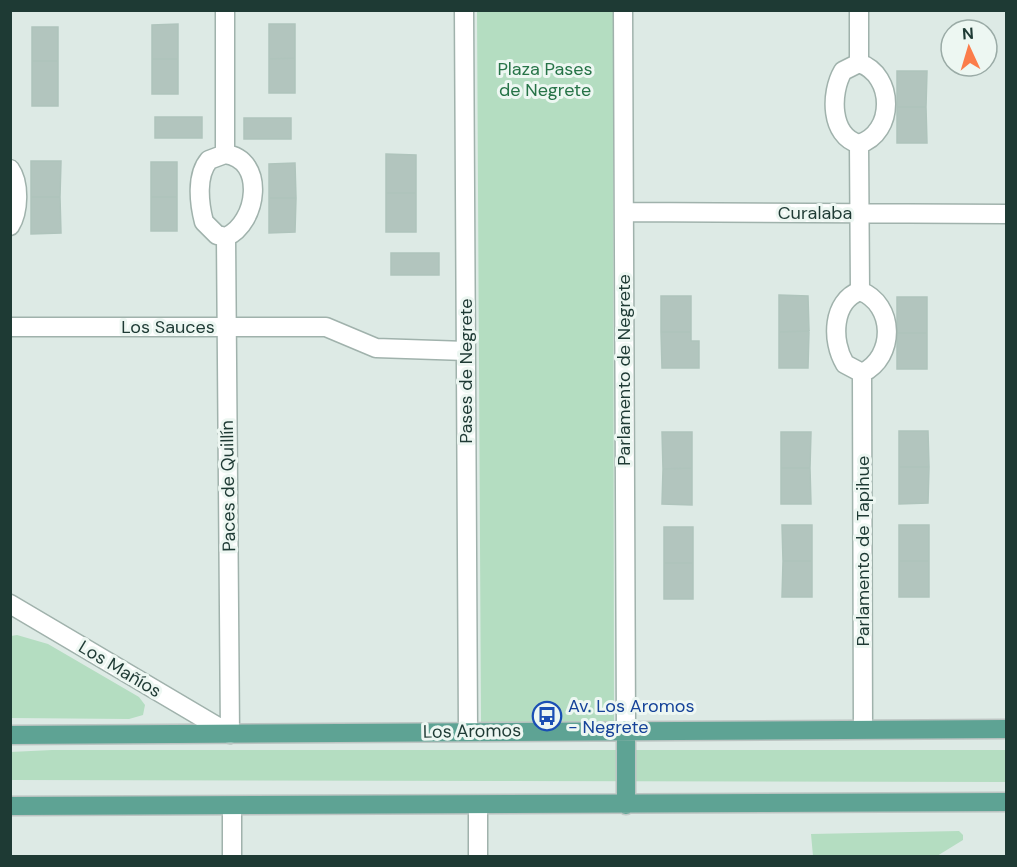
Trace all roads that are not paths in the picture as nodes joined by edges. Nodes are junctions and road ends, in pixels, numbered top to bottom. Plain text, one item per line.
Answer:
1 (225, 10) edge
2 (465, 10) edge
3 (623, 10) edge
4 (859, 10) edge
5 (859, 63) junction
6 (859, 144) junction
7 (225, 154) junction
8 (10, 169) edge
9 (624, 212) junction
10 (859, 213) junction
11 (1006, 214) edge
12 (10, 226) edge
13 (226, 237) junction
14 (860, 291) junction
15 (10, 327) edge
16 (227, 327) junction
17 (466, 351) junction
18 (862, 373) junction
19 (10, 604) edge
20 (863, 729) junction
21 (1006, 729) edge
22 (626, 730) junction
23 (468, 731) junction
24 (230, 734) junction
25 (10, 735) edge
26 (1006, 802) edge
27 (478, 805) junction
28 (626, 805) junction
29 (10, 806) edge
30 (232, 807) junction
31 (232, 856) edge
32 (478, 856) edge

1 - 7 street
2 - 17 street, Pases de Negrete
3 - 9 street, Parlamento de Negrete
4 - 5 street
5 - 6 street
5 - 6 street
6 - 10 street
7 - 13 street
7 - 13 street
8 - 12 street
9 - 10 street, Curalaba
9 - 22 street, Parlamento de Negrete
10 - 11 street, Curalaba
10 - 14 street
13 - 16 street, Paces de Quillín
14 - 18 street
14 - 18 street
15 - 16 street, Los Sauces
16 - 17 street, Los Sauces
16 - 24 street, Paces de Quillín
17 - 23 street, Pases de Negrete
18 - 20 street, Parlamento de Tapihue
19 - 24 street, Los Mañíos
20 - 21 main road, Los Aromos
20 - 22 main road, Los Aromos
22 - 23 main road, Los Aromos
22 - 28 main road
23 - 24 main road, Los Aromos
24 - 25 main road, Los Aromos
26 - 28 main road
27 - 28 main road
27 - 30 main road
27 - 32 street
29 - 30 main road
30 - 31 street

